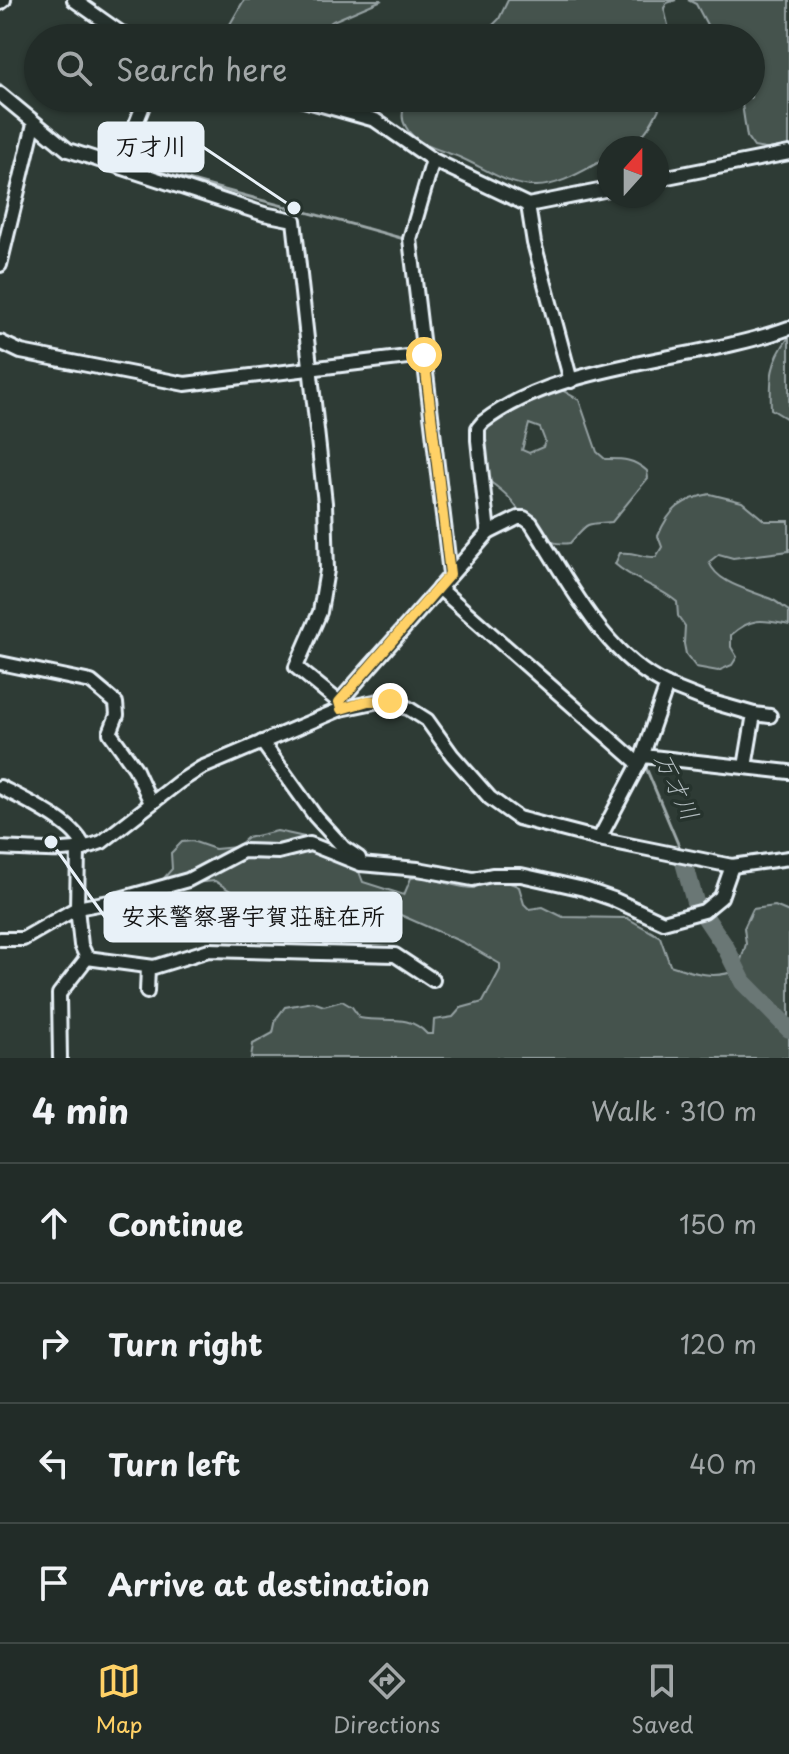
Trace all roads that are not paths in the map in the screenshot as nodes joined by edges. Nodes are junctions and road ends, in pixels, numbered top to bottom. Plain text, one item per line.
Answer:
1 (74, 0) edge
2 (108, 24) edge
3 (0, 94) edge
4 (140, 112) edge
5 (347, 112) edge
6 (34, 124) junction
7 (789, 153) edge
8 (109, 158) junction
9 (433, 160) junction
10 (669, 177) edge
11 (597, 191) edge
12 (528, 205) junction
13 (1, 257) edge
14 (789, 328) edge
15 (0, 342) edge
16 (419, 355) junction
17 (311, 369) junction
18 (571, 381) junction
19 (488, 533) junction
20 (450, 574) junction
21 (439, 588) junction
22 (0, 663) edge
23 (667, 685) junction
24 (340, 705) junction
25 (754, 714) junction
26 (770, 716) dead end
27 (262, 742) junction
28 (642, 759) junction
29 (745, 767) junction
30 (789, 772) edge
31 (0, 787) edge
32 (151, 803) junction
33 (599, 839) junction
34 (0, 848) edge
35 (81, 849) junction
36 (789, 858) edge
37 (372, 863) junction
38 (732, 866) junction
39 (77, 908) junction
40 (0, 939) edge
41 (87, 958) junction
42 (148, 967) junction
43 (433, 980) dead end
44 (147, 992) dead end
45 (60, 1058) edge

1 - 2 street
3 - 6 street
4 - 8 street
5 - 9 street
6 - 8 street
6 - 13 street
7 - 10 street
8 - 17 street
9 - 12 street
9 - 16 street
11 - 12 street
12 - 18 street
14 - 18 street
15 - 17 street
16 - 17 street
16 - 20 street
17 - 24 street
18 - 19 street
19 - 20 street
19 - 23 street
20 - 21 street
21 - 24 street
21 - 28 street
22 - 32 street
23 - 25 street
23 - 28 street
24 - 27 street
24 - 33 street
25 - 26 street
25 - 29 street
27 - 32 street
27 - 37 street
28 - 29 street
28 - 33 street
29 - 30 street
31 - 35 street
32 - 35 street
33 - 38 street
34 - 35 street
35 - 39 street
36 - 38 street
37 - 38 street
37 - 39 street
39 - 40 street
39 - 41 street
41 - 42 street
41 - 45 street
42 - 43 street
42 - 44 street

